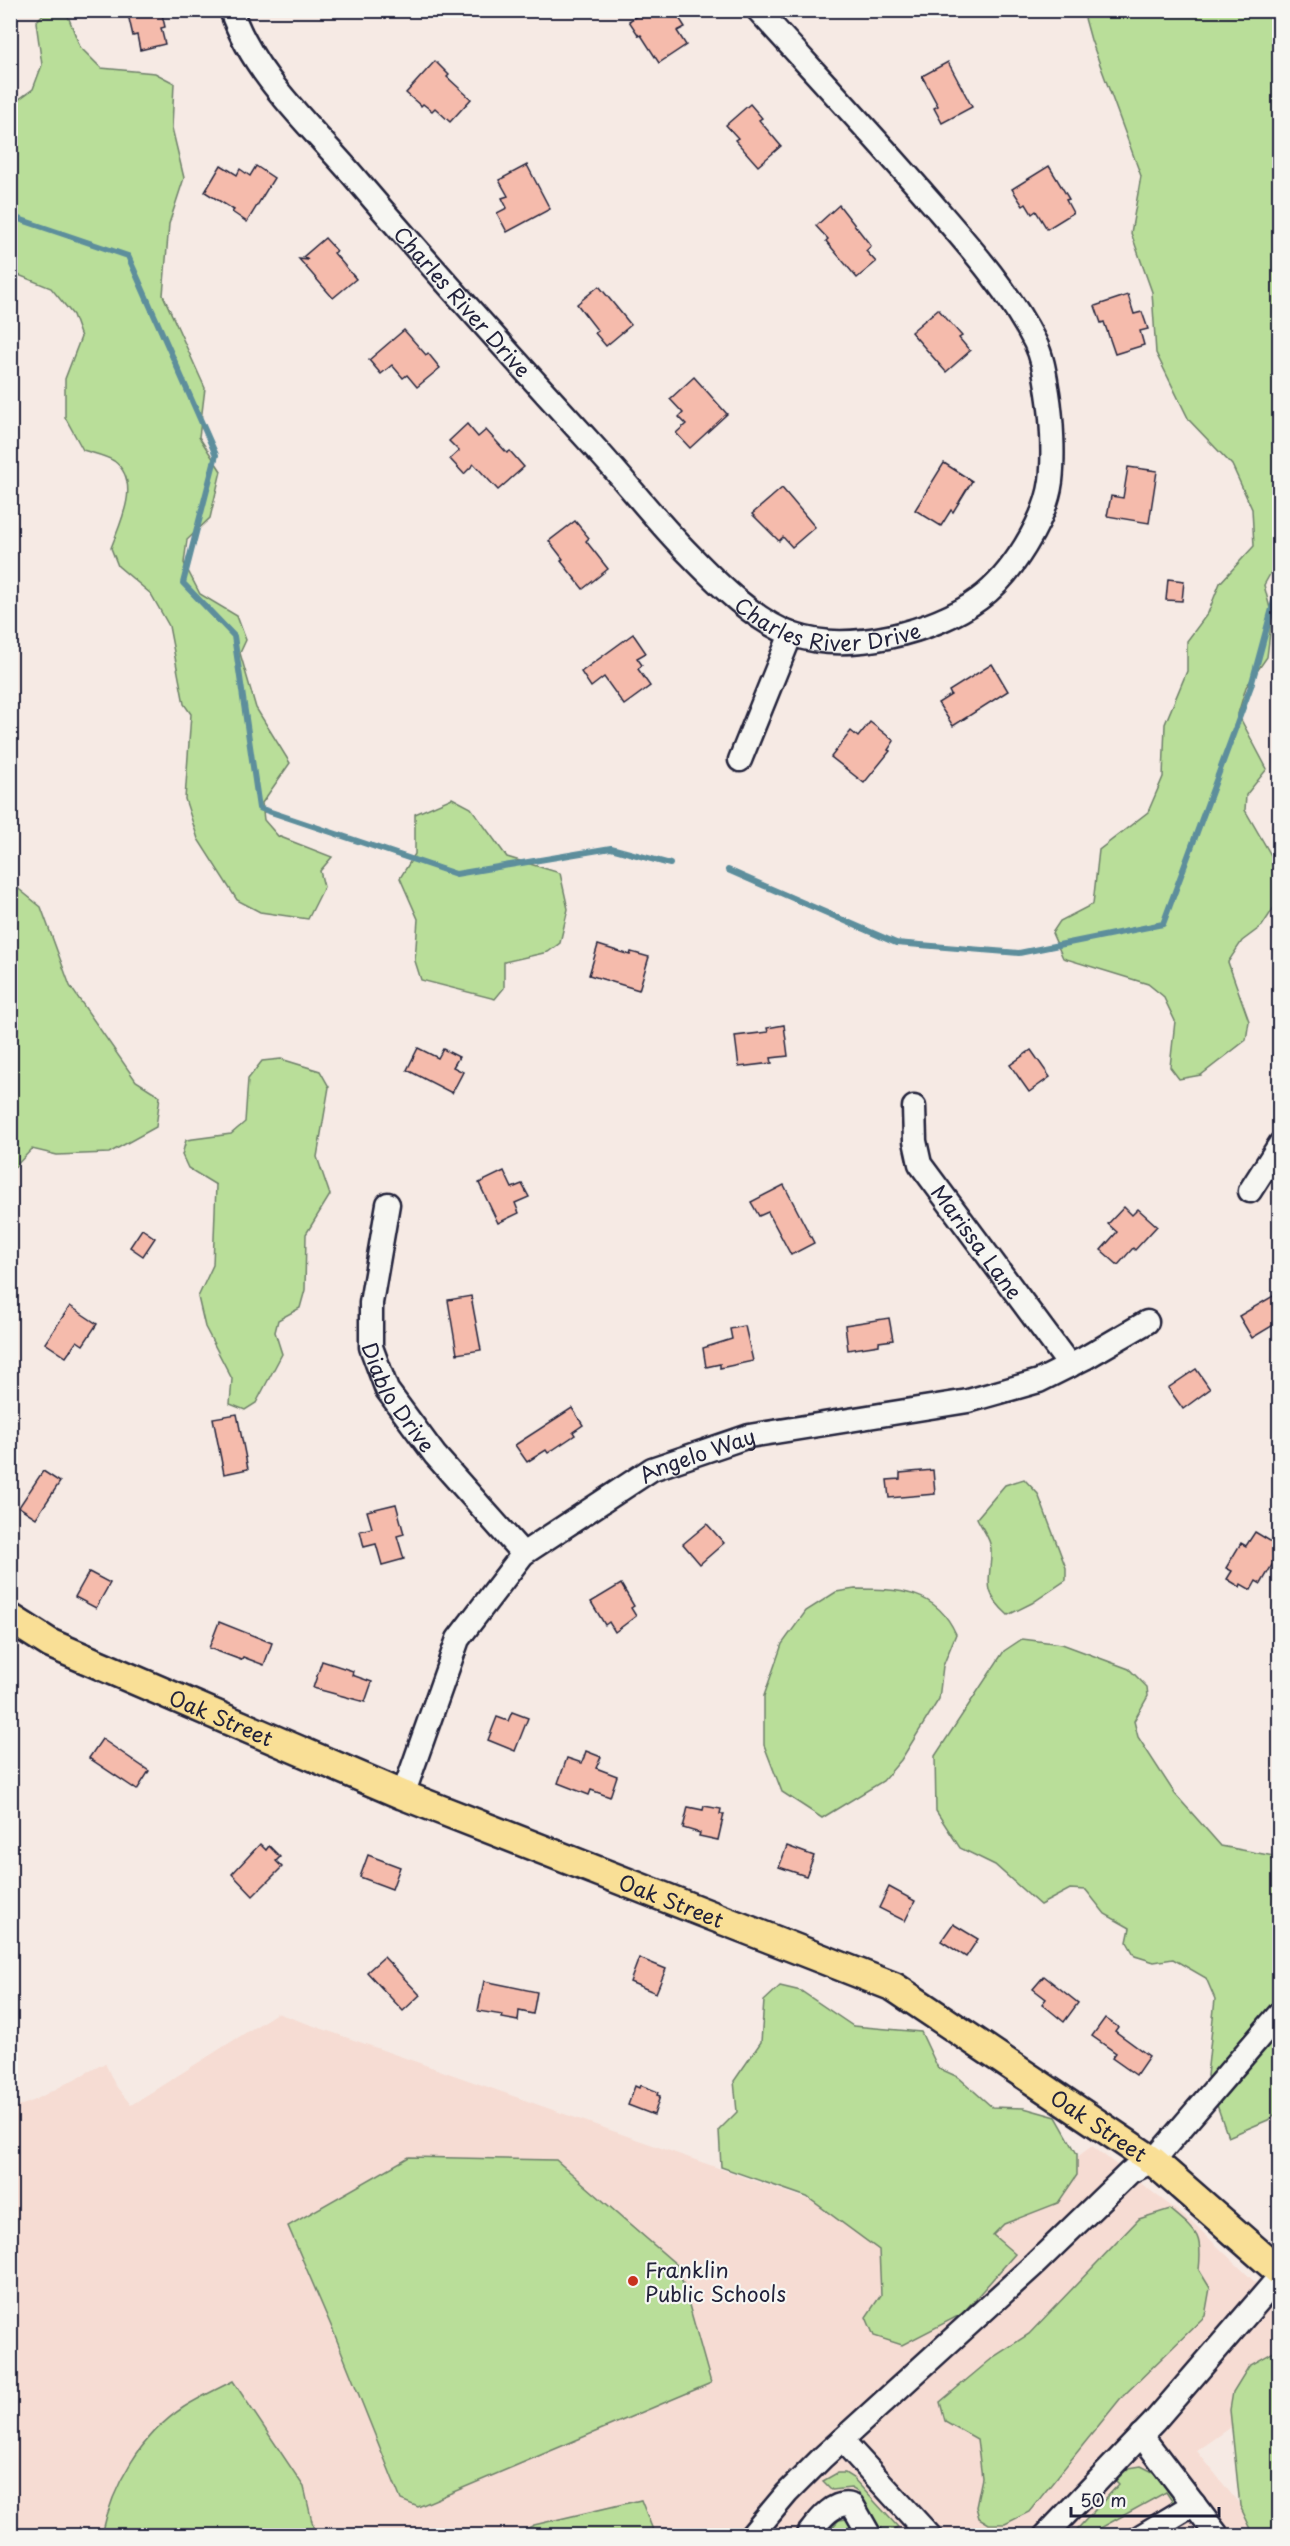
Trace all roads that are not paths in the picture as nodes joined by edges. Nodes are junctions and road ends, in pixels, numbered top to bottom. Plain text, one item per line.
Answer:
1 (231, 10) edge
2 (759, 11) edge
3 (791, 634) junction
4 (740, 760) dead end
5 (914, 1107) dead end
6 (1280, 1144) edge
7 (1250, 1191) dead end
8 (388, 1204) dead end
9 (1147, 1322) dead end
10 (1070, 1366) junction
11 (523, 1554) junction
12 (10, 1618) edge
13 (403, 1795) junction
14 (1280, 2013) edge
15 (1153, 2161) junction
16 (1280, 2274) edge
17 (1142, 2435) junction
18 (842, 2440) junction
19 (1194, 2504) junction
20 (751, 2535) edge
21 (807, 2535) edge
22 (870, 2535) edge
23 (930, 2535) edge
24 (1045, 2535) edge
25 (1141, 2535) edge
26 (1218, 2535) edge

1 - 3 street, Charles River Drive
2 - 3 street, Charles River Drive
3 - 4 street
5 - 10 street, Marissa Lane
6 - 7 street
8 - 11 street, Diablo Drive
9 - 10 street, Angelo Way
10 - 11 street, Angelo Way
11 - 13 street, Angelo Way
12 - 13 main road, Oak Street
13 - 15 main road, Oak Street
14 - 15 street
15 - 16 main road, Oak Street
15 - 18 street
16 - 17 street
17 - 19 street
17 - 24 street
18 - 20 street
18 - 23 street
19 - 25 street
19 - 26 street
21 - 22 street

